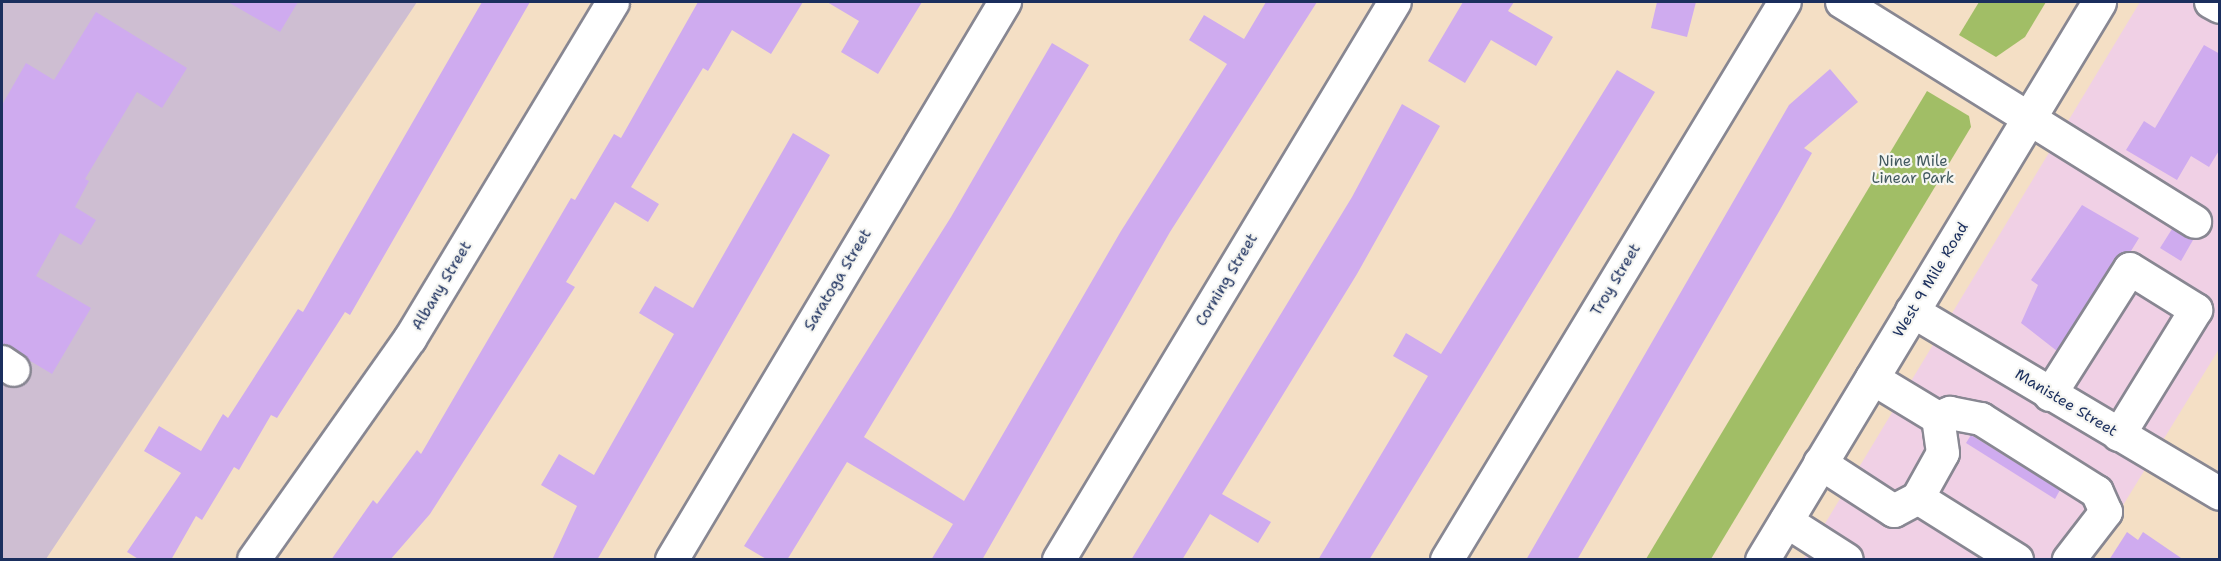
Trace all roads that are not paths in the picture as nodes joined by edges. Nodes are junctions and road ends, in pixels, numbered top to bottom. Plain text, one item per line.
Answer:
1 (613, 2) edge
2 (1005, 2) edge
3 (1395, 2) edge
4 (1785, 2) edge
5 (1842, 2) edge
6 (2099, 2) edge
7 (2211, 2) edge
8 (2220, 6) edge
9 (2031, 116) junction
10 (2195, 222) dead end
11 (1912, 311) junction
12 (1872, 378) junction
13 (2050, 394) junction
14 (1938, 418) junction
15 (2119, 435) junction
16 (1820, 463) junction
17 (2220, 494) edge
18 (1918, 498) junction
19 (1786, 521) junction
20 (254, 560) edge
21 (672, 560) edge
22 (1059, 560) edge
23 (1447, 560) edge
24 (1762, 560) edge
25 (1847, 560) edge
26 (2017, 560) edge
27 (2069, 560) edge

1 - 20 street, Albany Street
2 - 21 street, Saratoga Street
3 - 22 street, Corning Street
4 - 23 street, Troy Street
5 - 9 street
6 - 9 main road, West 9 Mile Road
7 - 8 street
9 - 10 street
9 - 11 main road, West 9 Mile Road
11 - 12 main road, West 9 Mile Road
11 - 13 street, Manistee Street
12 - 14 street
12 - 16 main road, West 9 Mile Road
13 - 15 street, Manistee Street
13 - 15 street
14 - 18 street
14 - 27 street
15 - 17 street, Manistee Street
16 - 18 street
16 - 19 main road, West 9 Mile Road
18 - 26 street
19 - 24 main road, West 9 Mile Road
19 - 25 street

